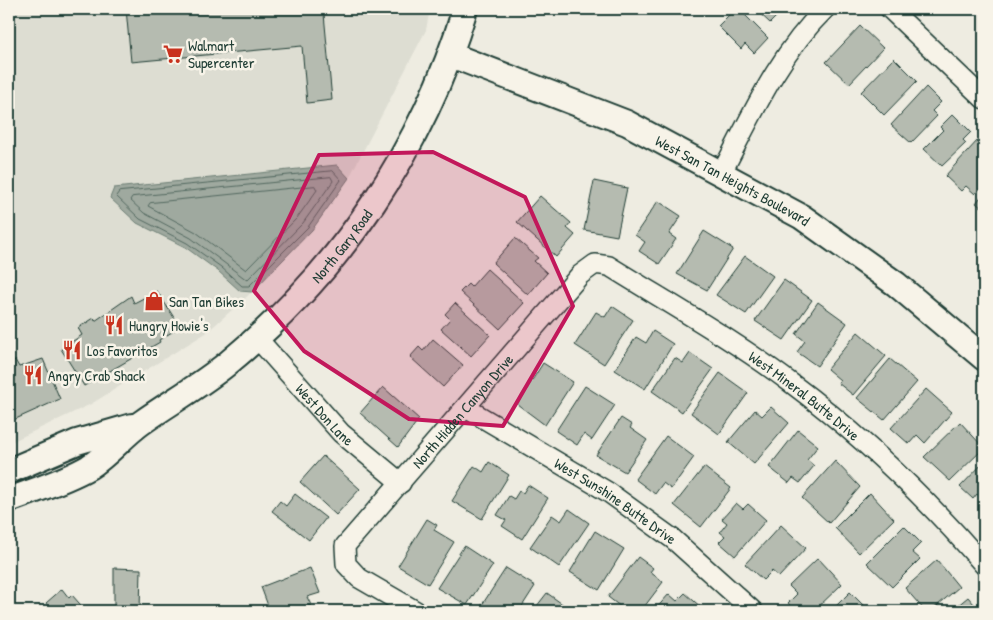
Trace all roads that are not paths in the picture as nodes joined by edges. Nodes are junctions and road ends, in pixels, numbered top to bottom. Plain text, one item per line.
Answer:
1 (465, 9) edge
2 (825, 9) edge
3 (890, 9) edge
4 (451, 55) junction
5 (984, 99) edge
6 (721, 174) junction
7 (595, 264) joint
8 (257, 338) junction
9 (984, 358) edge
10 (466, 408) junction
11 (141, 423) junction
12 (9, 471) edge
13 (401, 483) junction
14 (9, 500) edge
15 (984, 565) edge
16 (416, 611) edge
17 (753, 611) edge

1 - 4 street, North Gary Road
2 - 6 street
3 - 5 street
4 - 6 street, West San Tan Heights Boulevard
4 - 8 street, North Gary Road
6 - 9 street, West San Tan Heights Boulevard
7 - 10 street, North Hidden Canyon Drive
7 - 15 street, West Mineral Butte Drive
8 - 11 street, North Gary Road
8 - 13 street, West Don Lane
10 - 13 street, North Hidden Canyon Drive
10 - 17 street, West Sunshine Butte Drive
11 - 12 street, North Gary Road
11 - 14 street, North Gary Road
13 - 16 street, North Hidden Canyon Drive

